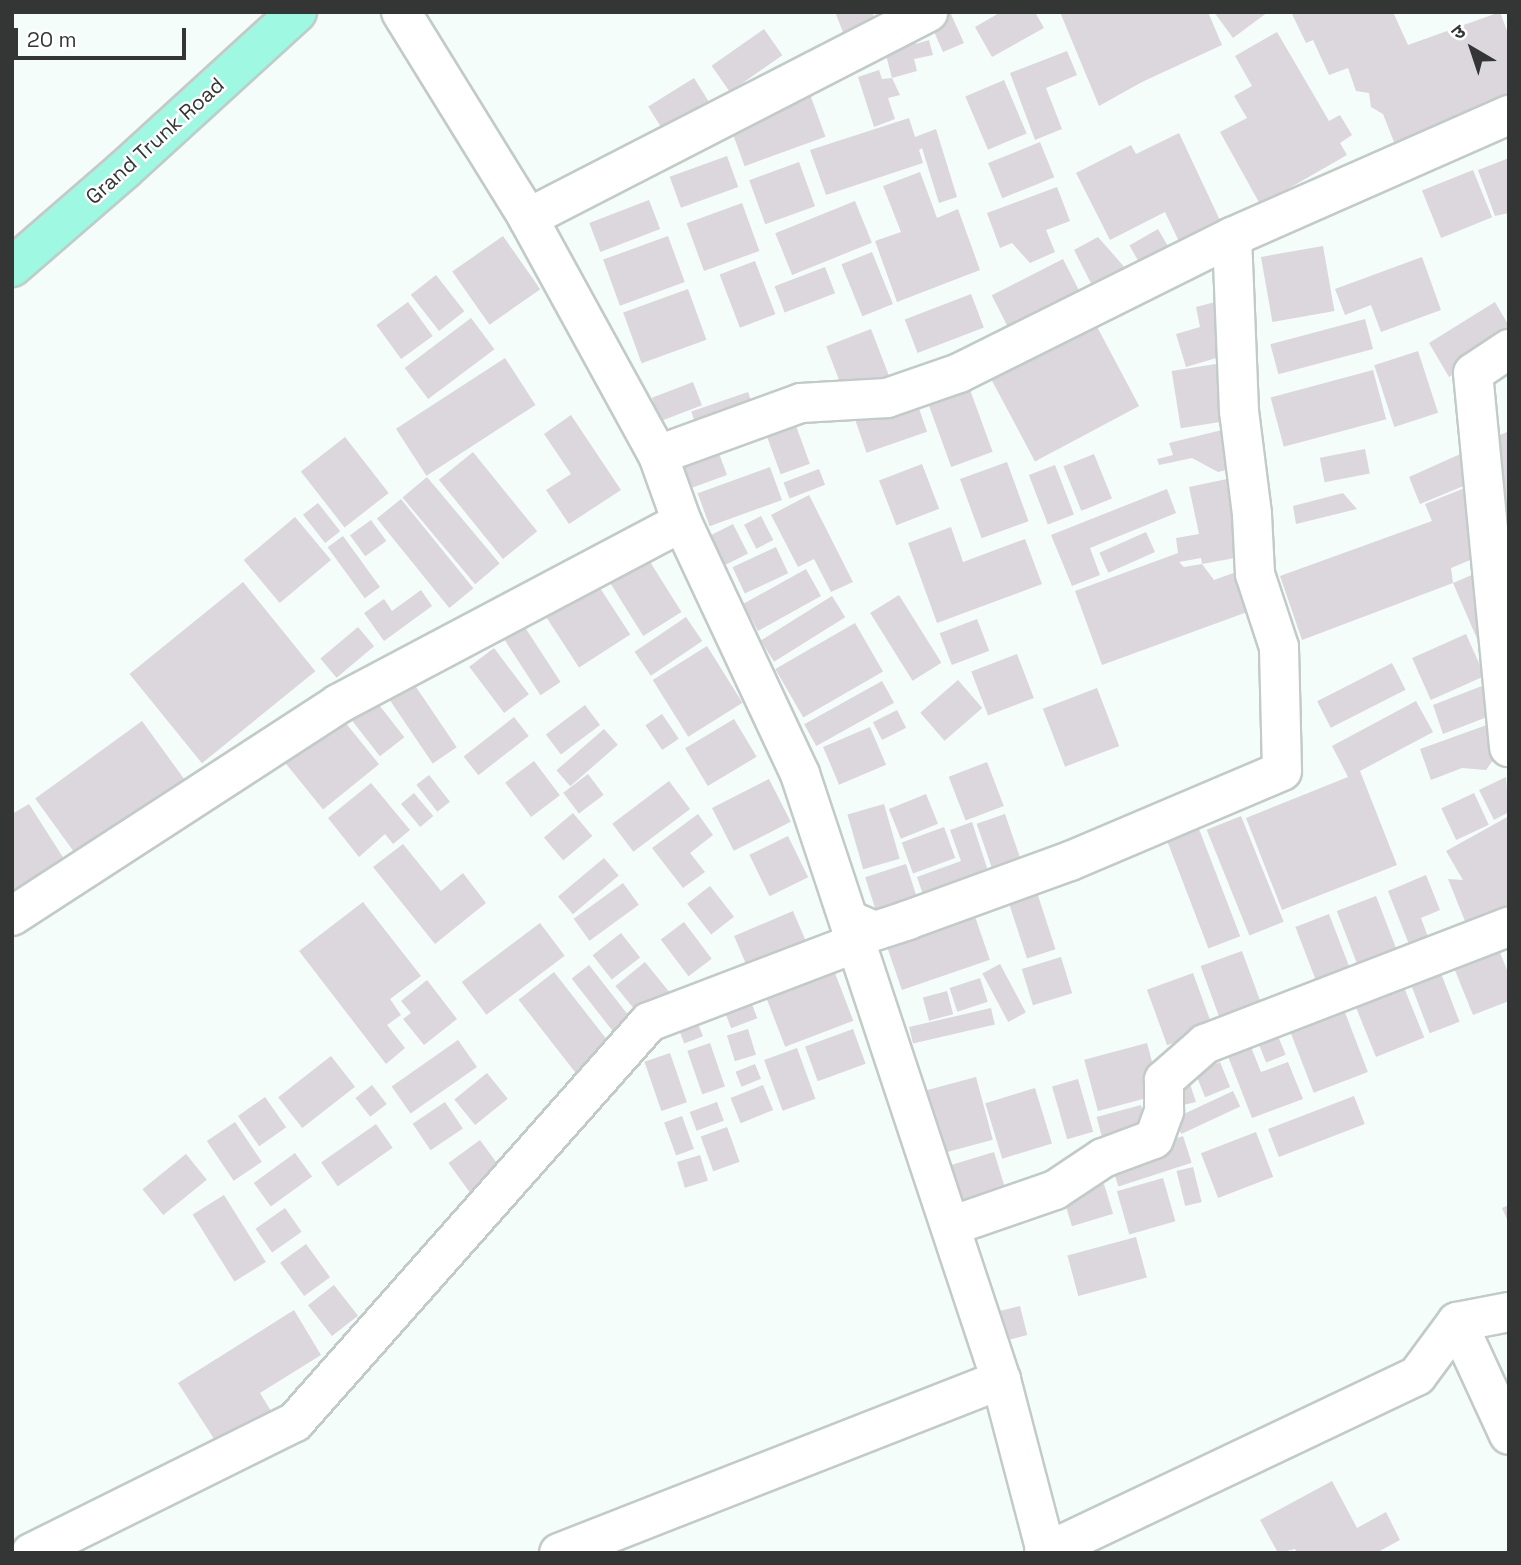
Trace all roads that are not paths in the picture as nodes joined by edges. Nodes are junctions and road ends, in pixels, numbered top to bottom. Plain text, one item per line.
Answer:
1 (297, 12) edge
2 (401, 12) edge
3 (928, 12) edge
4 (1509, 115) edge
5 (528, 218) junction
6 (1232, 237) junction
7 (12, 267) edge
8 (1509, 349) edge
9 (658, 455) junction
10 (681, 522) junction
11 (1509, 747) edge
12 (12, 916) edge
13 (1509, 927) edge
14 (852, 932) junction
15 (951, 1226) junction
16 (1509, 1312) edge
17 (1457, 1322) junction
18 (1001, 1380) junction
19 (1509, 1436) edge
20 (1045, 1552) edge
21 (31, 1553) edge
22 (559, 1553) edge

1 - 7 main road, Grand Trunk Road
2 - 5 street
3 - 5 street
4 - 6 street
5 - 9 street
6 - 9 street
6 - 14 street
8 - 11 street
9 - 10 street
10 - 12 street
10 - 14 street
13 - 15 street
14 - 15 street
14 - 21 street
15 - 18 street
16 - 17 street
17 - 19 street
17 - 20 street
18 - 20 street
18 - 22 street

